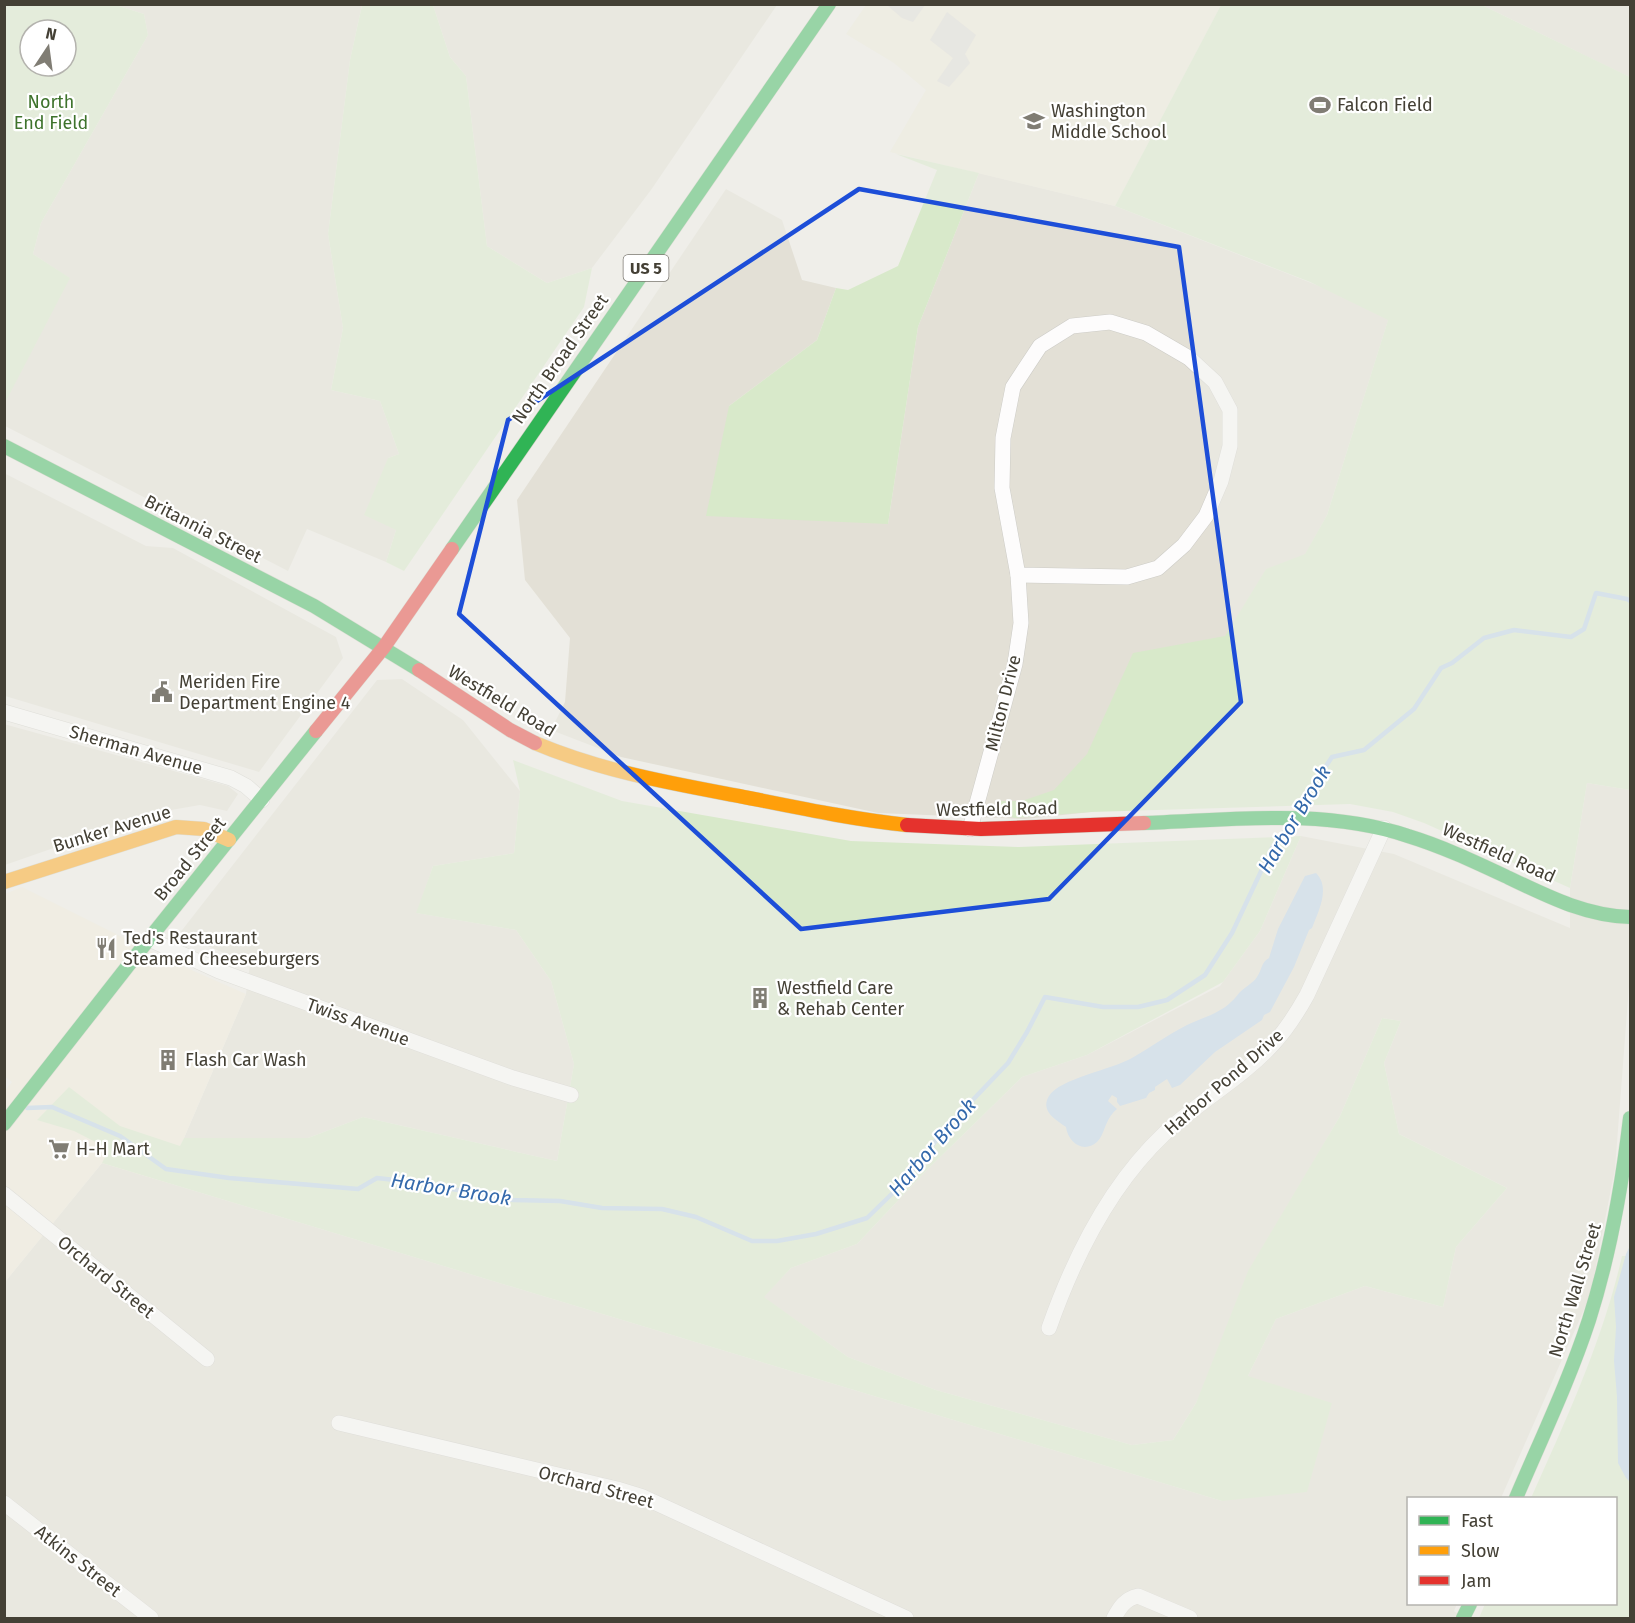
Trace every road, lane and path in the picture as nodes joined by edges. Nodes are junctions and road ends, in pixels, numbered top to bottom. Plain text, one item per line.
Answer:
1 (829, 4) edge
2 (4, 446) edge
3 (1018, 575) junction
4 (384, 647) junction
5 (4, 712) edge
6 (262, 800) junction
7 (1384, 828) junction
8 (970, 829) junction
9 (229, 840) junction
10 (4, 882) edge
11 (1630, 917) edge
12 (149, 939) junction
13 (571, 1095) dead end
14 (1630, 1118) edge
15 (8, 1119) edge
16 (4, 1194) edge
17 (1049, 1328) dead end
18 (207, 1359) dead end
19 (339, 1423) dead end
20 (1516, 1497) edge
21 (4, 1503) edge
22 (151, 1618) edge
23 (906, 1618) edge
24 (1114, 1618) edge
25 (1190, 1618) edge

1 - 4 street, North Broad Street / US 5
2 - 4 street, Britannia Street
3 - 3 street, Milton Drive
3 - 8 street, Milton Drive
4 - 6 street, Broad Street / US 5
4 - 8 street, Westfield Road
5 - 6 street, Sherman Avenue
6 - 9 street, Broad Street / US 5
7 - 8 street, Westfield Road
7 - 11 street, Westfield Road
7 - 17 street, Harbor Pond Drive
9 - 10 street, Bunker Avenue
9 - 12 street, Broad Street / US 5
12 - 13 street, Twiss Avenue
12 - 15 street, Broad Street / US 5
14 - 20 street, North Wall Street
16 - 18 street, Orchard Street
19 - 23 street, Orchard Street
21 - 22 street, Atkins Street
24 - 25 street

